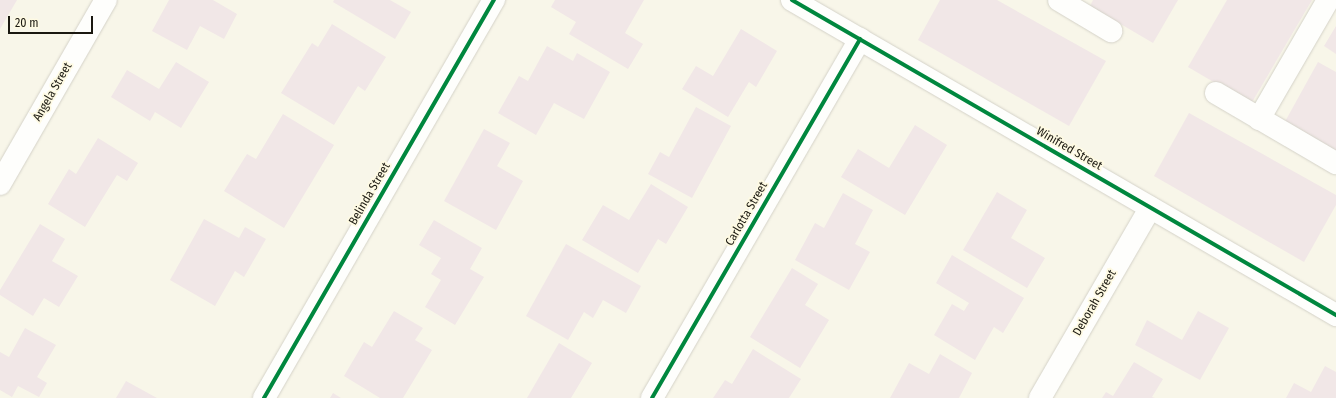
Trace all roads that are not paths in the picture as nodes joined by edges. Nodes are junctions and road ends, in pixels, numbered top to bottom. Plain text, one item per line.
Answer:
1 (106, 0) edge
2 (494, 0) edge
3 (792, 0) edge
4 (1328, 0) edge
5 (1065, 2) edge
6 (1111, 31) dead end
7 (860, 39) junction
8 (1216, 93) dead end
9 (1259, 120) junction
10 (1336, 163) edge
11 (0, 184) edge
12 (1150, 208) junction
13 (1336, 315) edge
14 (264, 398) edge
15 (652, 398) edge
16 (1040, 398) edge

1 - 11 street, Angela Street
2 - 14 street, Belinda Street
3 - 7 street, Winifred Street
4 - 9 street
5 - 6 street
7 - 12 street, Winifred Street
7 - 15 street, Carlotta Street
8 - 9 street
9 - 10 street
12 - 13 street, Winifred Street
12 - 16 street, Deborah Street

